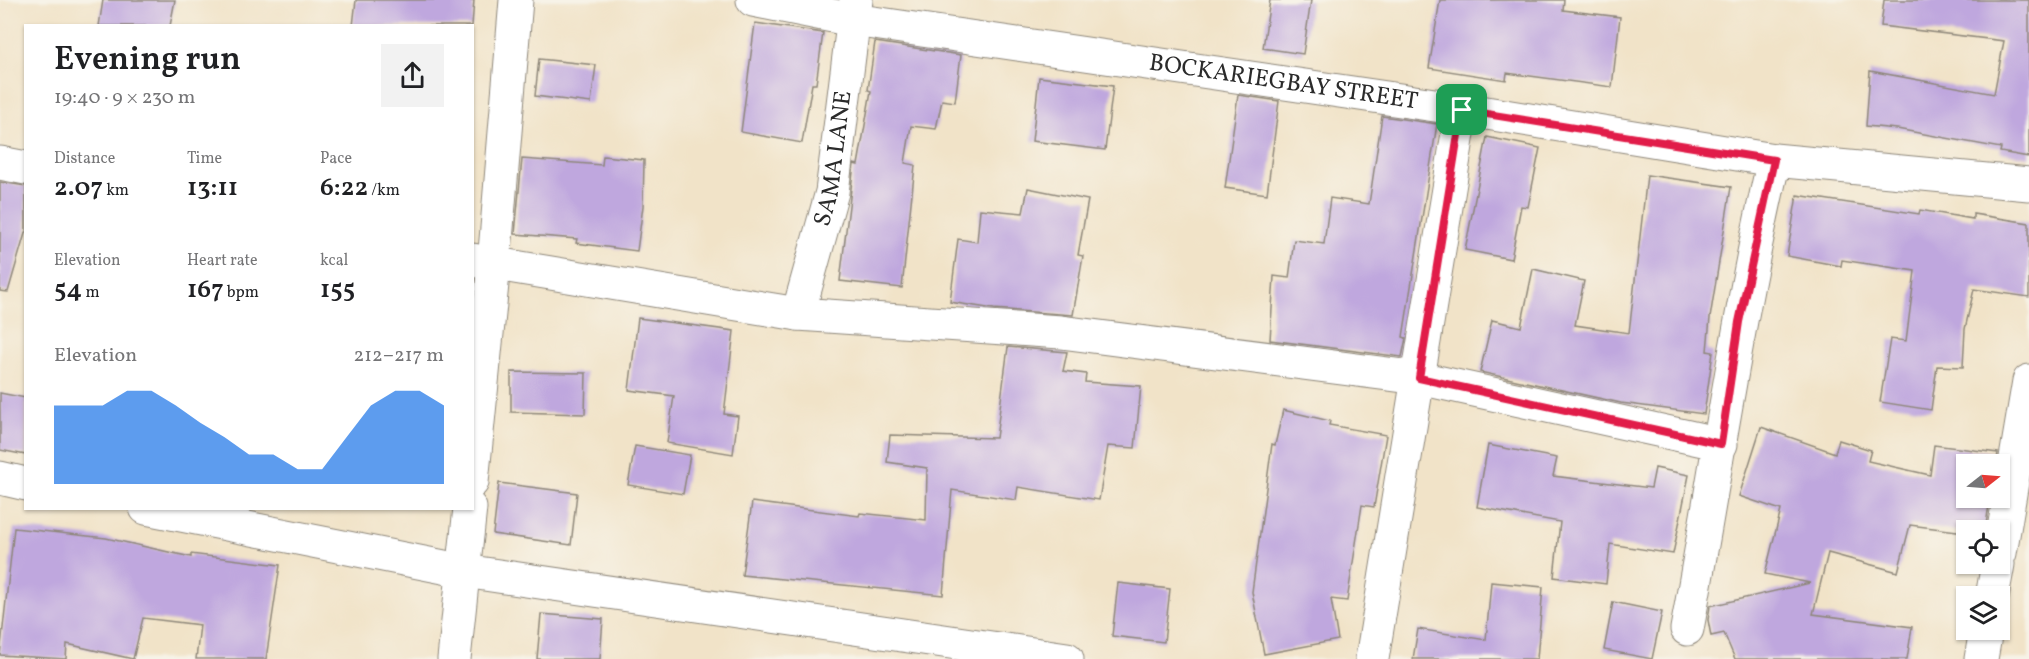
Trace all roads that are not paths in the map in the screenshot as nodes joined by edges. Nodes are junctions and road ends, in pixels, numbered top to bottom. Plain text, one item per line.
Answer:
1 (516, 0) edge
2 (753, 0) edge
3 (854, 10) edge
4 (1462, 110) junction
5 (1774, 160) junction
6 (0, 163) edge
7 (24, 168) edge
8 (2029, 184) edge
9 (483, 262) edge
10 (798, 314) junction
11 (1419, 378) junction
12 (2029, 381) edge
13 (474, 442) edge
14 (1721, 444) junction
15 (0, 478) edge
16 (24, 484) edge
17 (156, 510) edge
18 (470, 510) edge
19 (2006, 520) edge
20 (464, 571) junction
21 (1687, 629) dead end
22 (1984, 640) edge
23 (454, 659) edge
24 (1067, 659) edge
25 (1372, 659) edge
26 (1981, 659) edge

1 - 9 street
2 - 3 street, BOCKARIEGBAY STREET
3 - 4 street, BOCKARIEGBAY STREET
3 - 10 street, SAMA LANE
4 - 5 street, BOCKARIEGBAY STREET
4 - 11 street
5 - 8 street, BOCKARIEGBAY STREET
5 - 14 street
6 - 7 street
9 - 10 street
9 - 13 street
10 - 11 street
11 - 14 street
11 - 25 street
12 - 19 street
14 - 21 street
15 - 16 street
17 - 20 street
18 - 20 street
20 - 23 street
20 - 24 street
22 - 26 street

